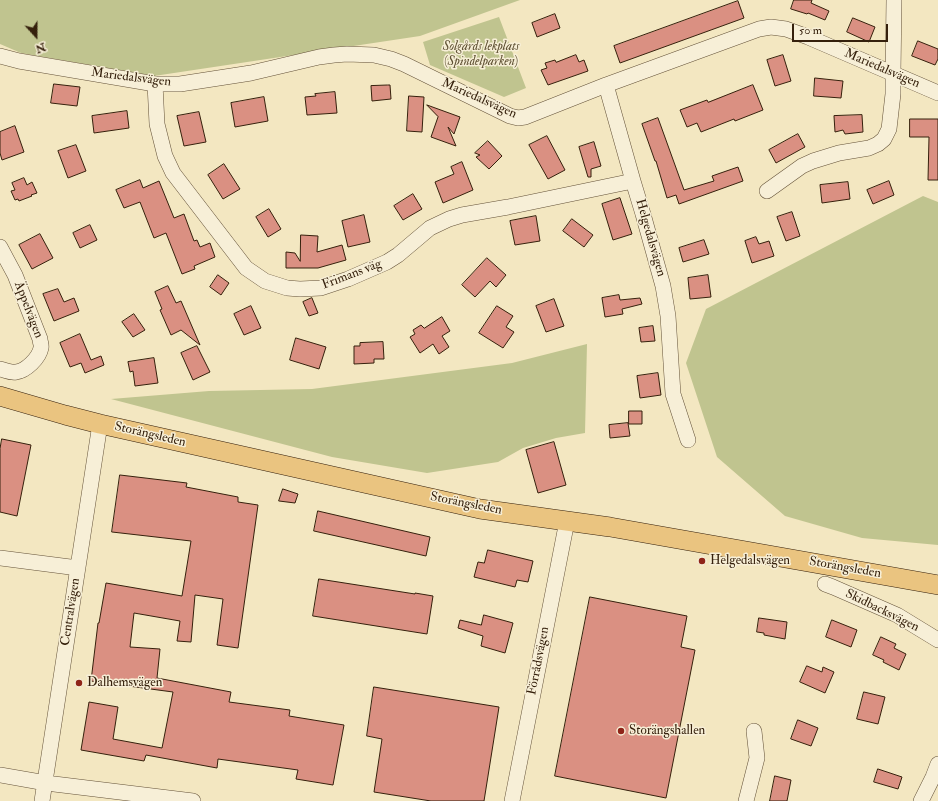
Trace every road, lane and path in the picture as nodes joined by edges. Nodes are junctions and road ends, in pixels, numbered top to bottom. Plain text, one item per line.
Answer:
1 (894, 0) edge
2 (0, 56) edge
3 (893, 74) junction
4 (155, 84) junction
5 (606, 85) junction
6 (938, 93) edge
7 (632, 181) junction
8 (767, 190) dead end
9 (0, 247) edge
10 (0, 369) edge
11 (0, 396) edge
12 (100, 424) junction
13 (688, 440) dead end
14 (567, 521) junction
15 (0, 558) edge
16 (78, 568) junction
17 (825, 584) dead end
18 (938, 585) edge
19 (938, 640) edge
20 (754, 731) dead end
21 (938, 764) edge
22 (0, 775) edge
23 (46, 783) junction
24 (42, 801) edge
25 (193, 801) edge
26 (512, 801) edge
27 (746, 801) edge
28 (921, 801) edge

1 - 3 street
2 - 4 street, Mariedalsvägen
3 - 5 street, Mariedalsvägen
3 - 6 street, Mariedalsvägen
3 - 8 street
4 - 5 street, Mariedalsvägen
4 - 7 street, Frimans väg
5 - 7 street, Helgedalsvägen
7 - 13 street, Helgedalsvägen
9 - 10 street, Äppelvägen
11 - 12 main road, Storängsleden
12 - 14 main road, Storängsleden
12 - 16 street, Centralvägen
14 - 18 main road, Storängsleden
14 - 26 street, Förrådsvägen
15 - 16 street
16 - 23 street, Centralvägen
17 - 19 street, Skidbacksvägen
20 - 27 street
21 - 28 street
22 - 23 street
23 - 24 street, Centralvägen
23 - 25 street

